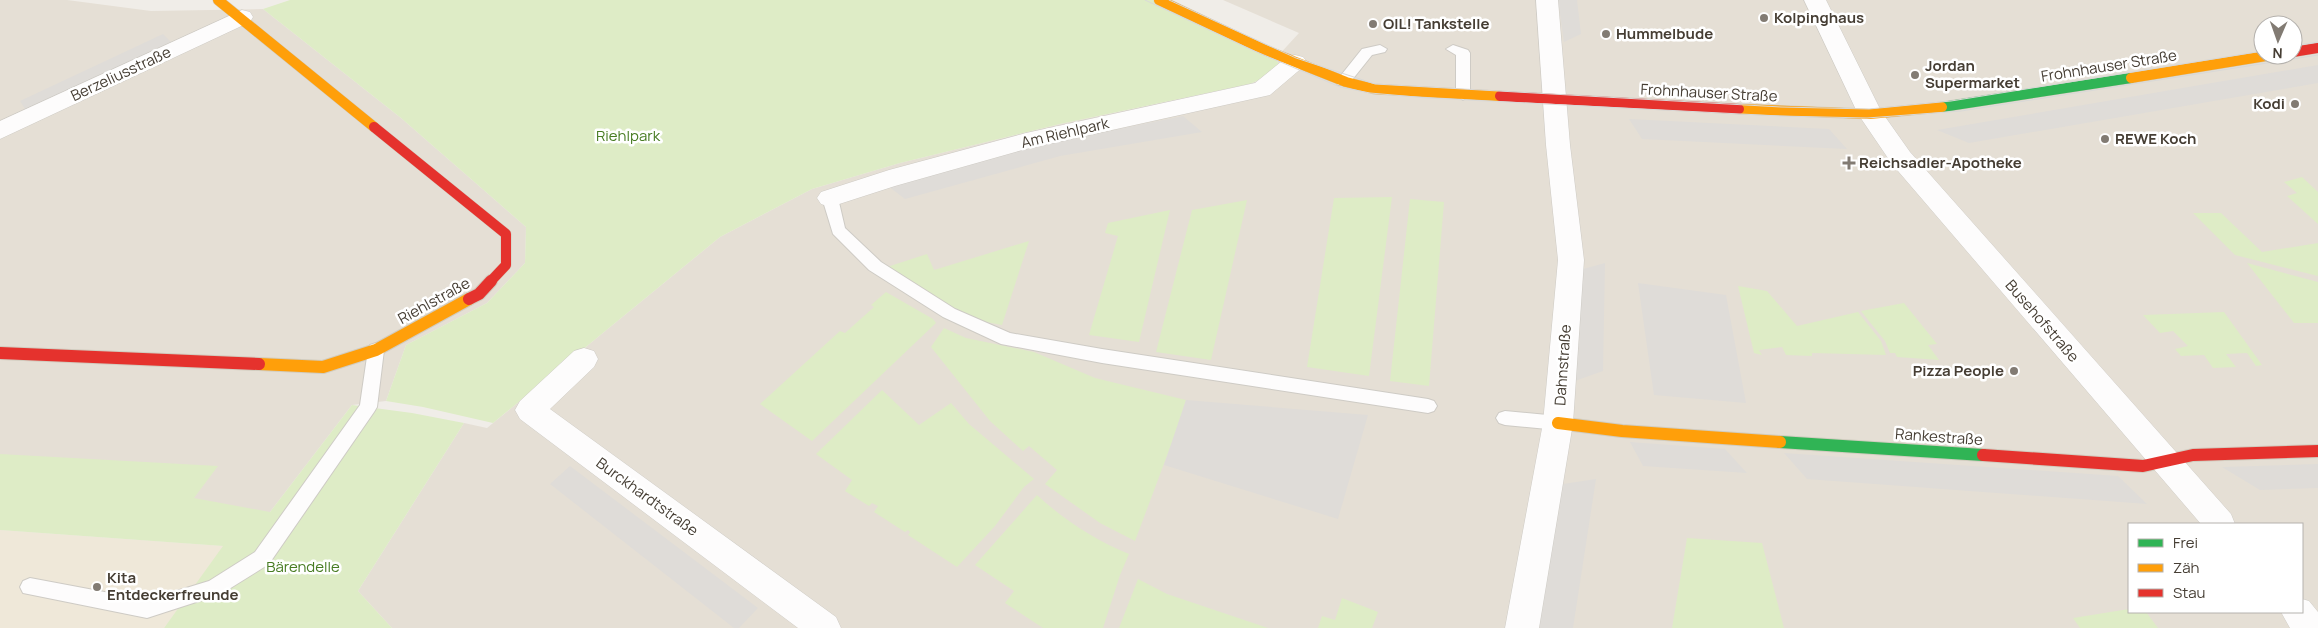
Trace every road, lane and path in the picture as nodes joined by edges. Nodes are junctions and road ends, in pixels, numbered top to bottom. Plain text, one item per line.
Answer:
1 (218, 0) edge
2 (1159, 0) edge
3 (1547, 0) edge
4 (1815, 0) edge
5 (242, 17) junction
6 (2318, 48) edge
7 (1380, 49) dead end
8 (1453, 49) dead end
9 (2303, 50) edge
10 (2253, 58) edge
11 (1295, 62) junction
12 (1343, 82) junction
13 (1463, 95) junction
14 (1556, 99) junction
15 (1870, 114) junction
16 (0, 131) edge
17 (830, 198) joint
18 (376, 350) junction
19 (0, 353) edge
20 (584, 359) dead end
21 (1428, 406) dead end
22 (1505, 418) dead end
23 (1558, 423) junction
24 (2318, 451) edge
25 (2164, 461) junction
26 (2219, 523) edge
27 (30, 587) dead end
28 (2298, 613) edge
29 (824, 628) edge
30 (1522, 628) edge
31 (2311, 628) edge

1 - 5 street, Riehlstraße
2 - 11 street, Frohnhauser Straße
3 - 14 street, Dahnstraße
4 - 15 street, Busehofstraße
5 - 16 street, Berzeliusstraße
5 - 18 street, Riehlstraße
6 - 9 street
7 - 12 lane
8 - 13 lane
10 - 15 street, Frohnhauser Straße
11 - 12 street, Frohnhauser Straße
11 - 17 street, Am Riehlpark
12 - 13 street, Frohnhauser Straße
13 - 14 street, Frohnhauser Straße
14 - 15 street, Frohnhauser Straße
14 - 23 street, Dahnstraße
15 - 25 street, Busehofstraße
17 - 21 lane
18 - 19 street, Riehlstraße
18 - 27 lane
20 - 29 street, Burckhardtstraße
22 - 23 lane
23 - 25 street, Rankestraße
23 - 30 street, Dahnstraße
24 - 25 street, Rankestraße
25 - 26 street, Busehofstraße
28 - 31 street

